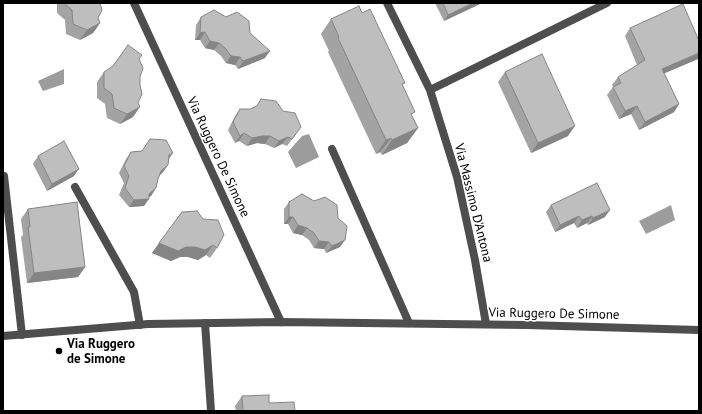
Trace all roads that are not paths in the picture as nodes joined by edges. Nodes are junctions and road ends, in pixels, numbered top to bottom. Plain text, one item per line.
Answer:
1 (134, 3) edge
2 (387, 3) edge
3 (607, 3) edge
4 (430, 90) junction
5 (332, 149) dead end
6 (4, 176) dead end
7 (75, 187) dead end
8 (281, 322) junction
9 (205, 323) junction
10 (409, 323) junction
11 (486, 324) junction
12 (140, 325) junction
13 (699, 330) edge
14 (22, 335) junction
15 (3, 336) edge
16 (211, 411) edge

1 - 8 street, Via Ruggero De Simone
2 - 4 street, Via Massimo D'Antona
3 - 4 street
4 - 11 street, Via Massimo D'Antona
5 - 10 street
6 - 14 street
7 - 12 street
8 - 9 street, Via Ruggero De Simone
8 - 10 street, Via Ruggero De Simone
9 - 12 street, Via Ruggero De Simone
9 - 16 street
10 - 11 street, Via Ruggero De Simone
11 - 13 street, Via Ruggero De Simone
12 - 14 street, Via Ruggero De Simone
14 - 15 street, Via Ruggero De Simone

